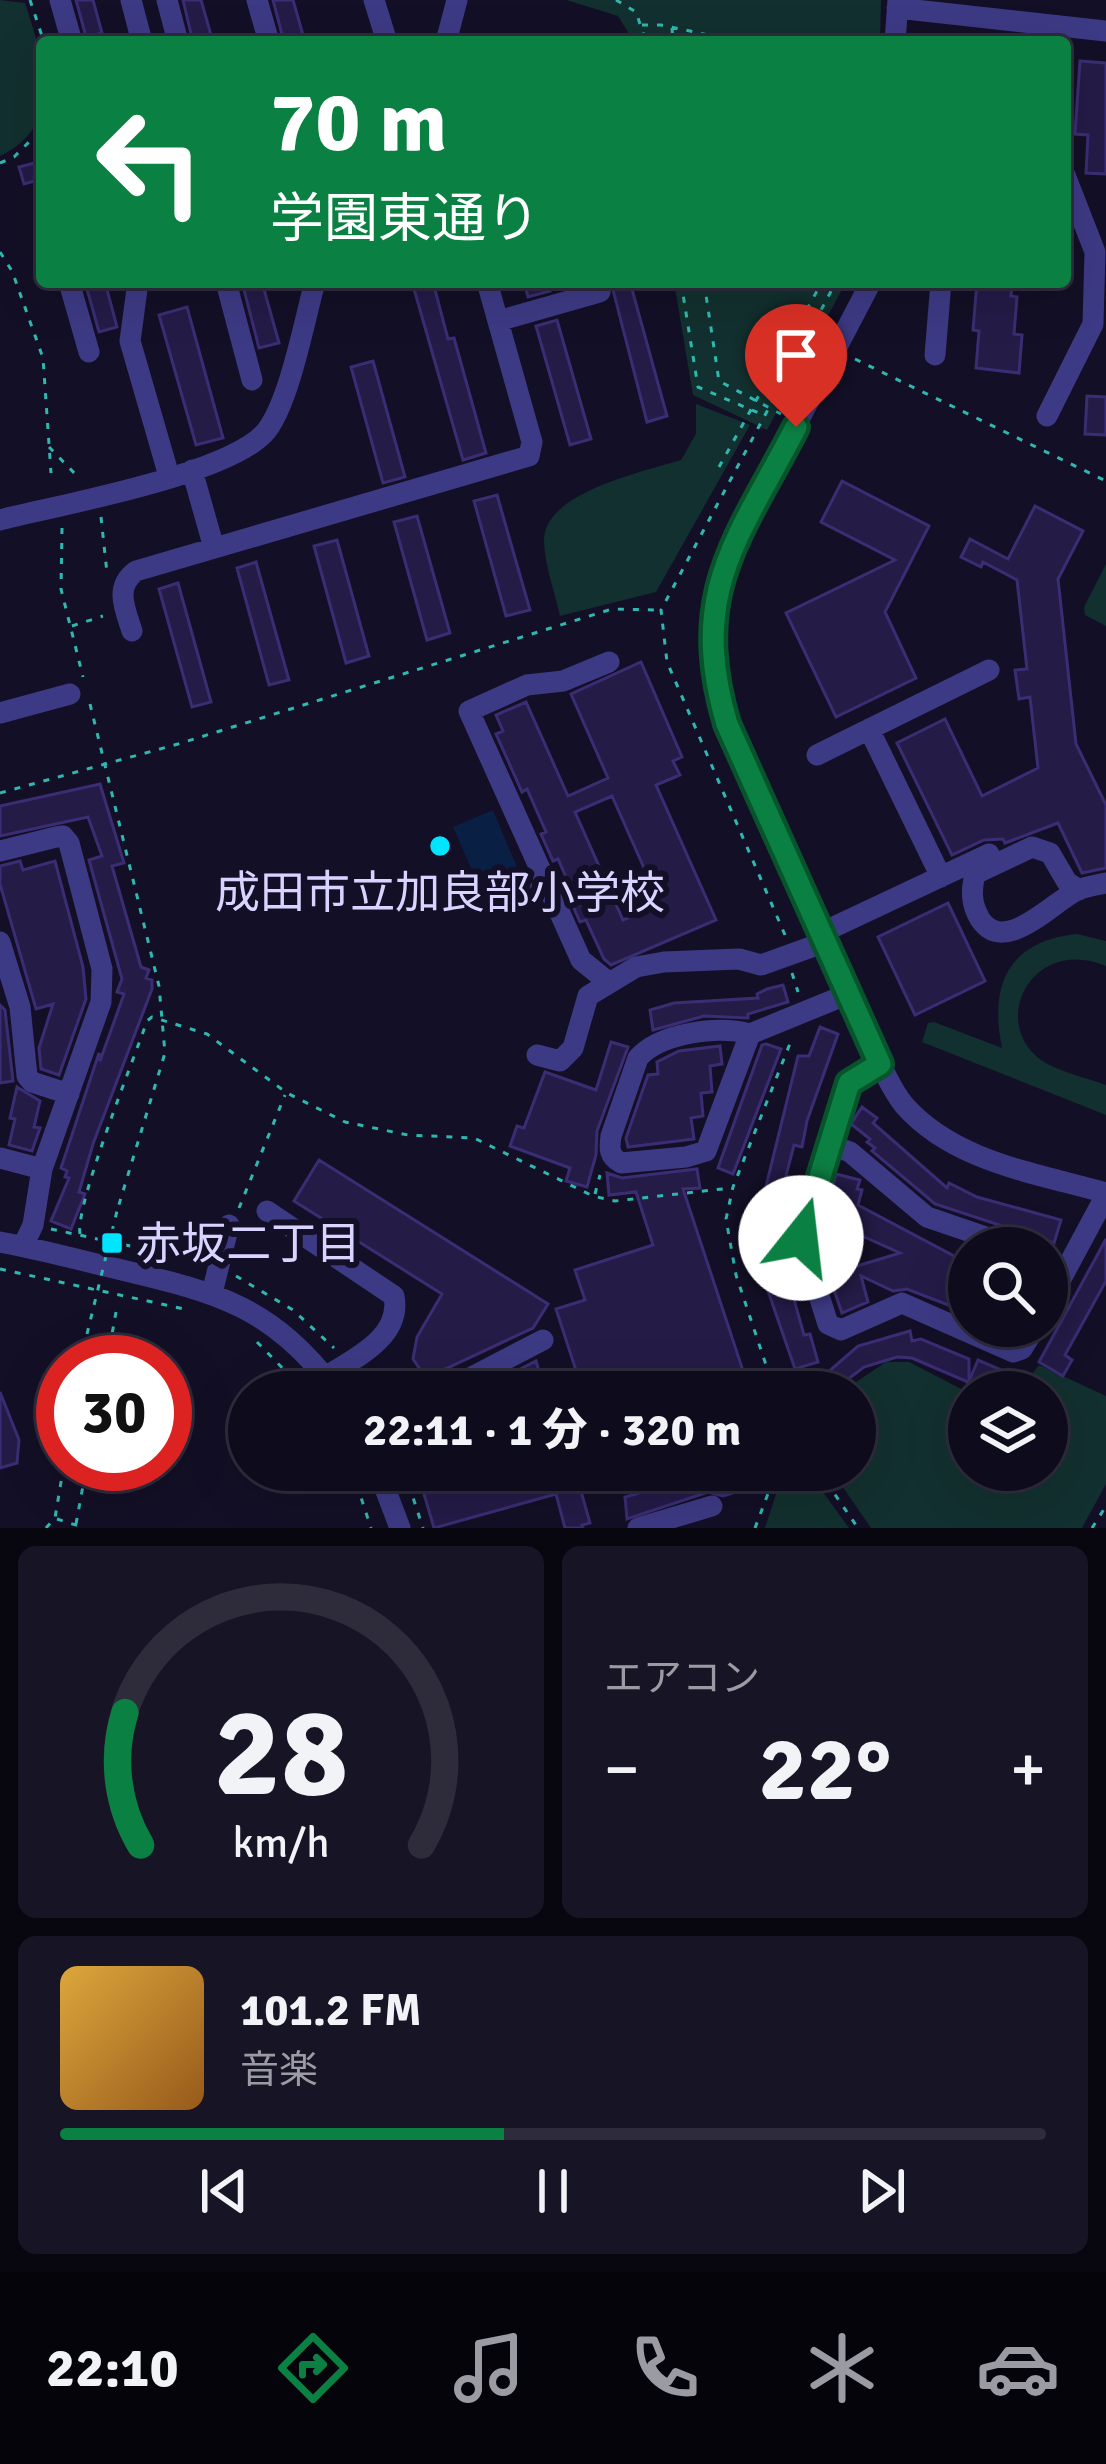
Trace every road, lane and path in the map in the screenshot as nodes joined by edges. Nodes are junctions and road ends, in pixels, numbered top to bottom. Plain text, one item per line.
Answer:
1 (29, 0) edge
2 (60, 0) edge
3 (131, 0) edge
4 (166, 0) edge
5 (257, 0) edge
6 (374, 0) edge
7 (457, 0) edge
8 (616, 0) edge
9 (1038, 0) edge
10 (897, 4) edge
11 (642, 25) junction
12 (672, 27) junction
13 (1051, 30) edge
14 (1106, 31) edge
15 (42, 36) edge
16 (70, 36) edge
17 (140, 36) edge
18 (176, 36) edge
19 (266, 36) edge
20 (392, 36) edge
21 (448, 36) edge
22 (645, 36) edge
23 (673, 36) edge
24 (714, 36) edge
25 (895, 36) edge
26 (36, 136) edge
27 (0, 164) edge
28 (1071, 190) edge
29 (0, 252) edge
30 (70, 288) edge
31 (137, 288) edge
32 (228, 288) edge
33 (313, 288) edge
34 (489, 288) edge
35 (682, 288) edge
36 (705, 288) edge
37 (819, 288) edge
38 (868, 288) edge
39 (941, 288) edge
40 (600, 292) dead end
41 (498, 321) junction
42 (130, 341) junction
43 (837, 350) junction
44 (935, 355) dead end
45 (252, 380) dead end
46 (757, 399) junction
47 (770, 405) dead end
48 (751, 410) junction
49 (763, 414) dead end
50 (1047, 416) dead end
51 (48, 446) junction
52 (718, 467) dead end
53 (192, 470) junction
54 (52, 473) dead end
55 (169, 476) junction
56 (1106, 481) edge
57 (96, 495) junction
58 (0, 520) edge
59 (63, 520) dead end
60 (214, 548) junction
61 (108, 584) dead end
62 (661, 610) dead end
63 (108, 613) dead end
64 (70, 626) junction
65 (132, 631) dead end
66 (609, 662) dead end
67 (989, 670) dead end
68 (70, 694) dead end
69 (0, 712) edge
70 (869, 729) junction
71 (817, 755) dead end
72 (104, 762) junction
73 (0, 793) edge
74 (1000, 850) dead end
75 (0, 851) edge
76 (940, 877) junction
77 (1106, 883) edge
78 (1079, 890) junction
79 (823, 938) junction
80 (0, 942) edge
81 (788, 958) junction
82 (607, 981) junction
83 (848, 994) junction
84 (803, 1011) junction
85 (163, 1018) junction
86 (750, 1034) junction
87 (537, 1055) dead end
88 (880, 1064) junction
89 (286, 1093) junction
90 (69, 1094) junction
91 (828, 1144) junction
92 (0, 1159) edge
93 (42, 1169) junction
94 (734, 1187) junction
95 (1106, 1194) edge
96 (267, 1211) dead end
97 (229, 1225) joint
98 (956, 1227) edge
99 (80, 1234) dead end
100 (11, 1244) edge
101 (1068, 1247) edge
102 (0, 1269) edge
103 (209, 1303) junction
104 (116, 1312) dead end
105 (948, 1323) edge
106 (87, 1335) edge
107 (111, 1335) edge
108 (249, 1335) dead end
109 (543, 1340) dead end
110 (285, 1371) edge
111 (320, 1371) edge
112 (346, 1371) edge
113 (483, 1371) edge
114 (768, 1371) edge
115 (60, 1491) edge
116 (82, 1491) edge
117 (359, 1491) edge
118 (386, 1491) edge
119 (411, 1491) edge
120 (769, 1491) edge
121 (832, 1491) edge
122 (712, 1506) dead end
123 (1106, 1506) edge
124 (55, 1518) junction
125 (76, 1524) junction
126 (46, 1528) edge
127 (86, 1528) edge
128 (370, 1528) edge
129 (400, 1528) edge
130 (423, 1528) edge
131 (638, 1528) edge
132 (755, 1528) edge
133 (858, 1528) edge
134 (1092, 1528) edge

1 - 15 path
2 - 16 street
3 - 17 street
4 - 18 street
5 - 19 street
6 - 20 street
7 - 21 street
8 - 11 path
9 - 13 street
10 - 13 street
10 - 25 street
11 - 12 path
11 - 22 path
12 - 23 path
12 - 24 path
13 - 14 street
26 - 27 path
28 - 50 street
29 - 51 path
30 - 42 street
31 - 42 street
32 - 45 street
33 - 53 street
34 - 41 street
35 - 48 path
36 - 46 path
37 - 46 path
38 - 43 street
39 - 44 street
40 - 41 street
41 - 60 street
42 - 55 street
43 - 56 path
43 - 79 street
46 - 47 path
46 - 48 path
48 - 49 path
48 - 52 path
51 - 54 path
51 - 57 path
53 - 55 street
53 - 60 street
55 - 57 street
57 - 58 street
57 - 61 path
59 - 64 path
60 - 65 street
62 - 72 path
63 - 64 path
64 - 72 path
66 - 82 street
67 - 70 street
68 - 69 street
70 - 71 street
70 - 76 street
72 - 73 path
72 - 85 path
74 - 76 street
75 - 90 street
76 - 79 street
77 - 78 street
78 - 78 street
79 - 81 street
79 - 83 street
80 - 90 street
81 - 82 street
81 - 84 path
82 - 87 street
83 - 84 street
83 - 88 street
84 - 86 street
84 - 94 path
85 - 89 path
85 - 99 path
85 - 106 path, bridge
86 - 86 street
88 - 91 street
88 - 95 street
89 - 94 path
89 - 97 path
90 - 93 street
91 - 98 street
91 - 105 street
92 - 93 street
93 - 100 street
94 - 114 path
95 - 101 street
96 - 112 street
97 - 103 street
100 - 103 street
102 - 103 path
103 - 111 street
104 - 107 path
108 - 110 path
109 - 113 street
115 - 124 path
116 - 125 path
117 - 128 path
118 - 129 street
119 - 130 path
120 - 132 path
121 - 133 path
122 - 131 street
123 - 134 path
124 - 125 path
124 - 126 path
125 - 127 path

